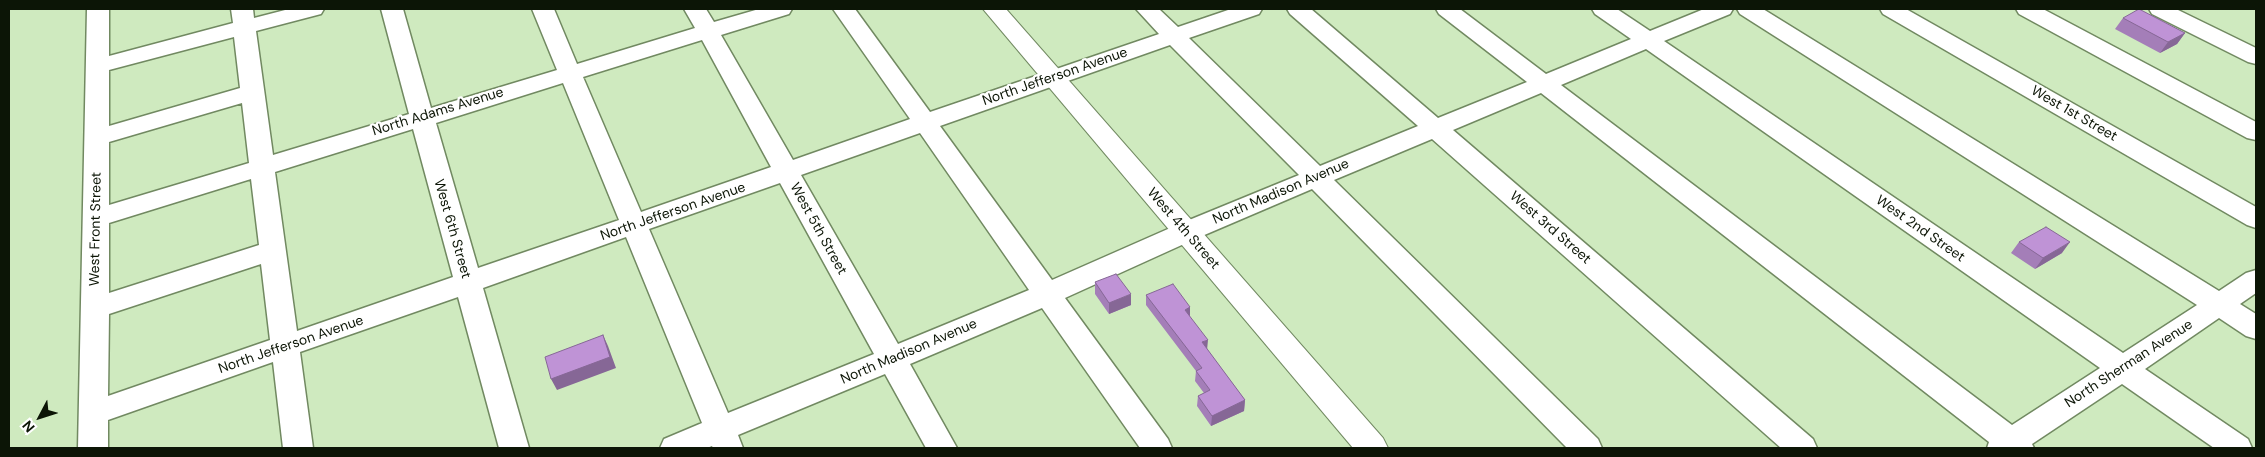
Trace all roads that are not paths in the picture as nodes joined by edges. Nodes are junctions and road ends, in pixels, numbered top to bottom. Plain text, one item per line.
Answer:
1 (98, 9) edge
2 (313, 9) edge
3 (392, 9) edge
4 (544, 9) edge
5 (781, 9) edge
6 (844, 9) edge
7 (994, 9) edge
8 (1147, 9) edge
9 (1251, 9) edge
10 (1298, 9) edge
11 (1447, 9) edge
12 (1603, 9) edge
13 (1722, 9) edge
14 (1748, 9) edge
15 (1891, 9) edge
16 (2027, 9) edge
17 (2160, 9) edge
18 (243, 18) edge
19 (701, 20) edge
20 (1174, 36) junction
21 (1648, 40) junction
22 (2256, 57) edge
23 (98, 66) junction
24 (570, 72) junction
25 (1054, 78) junction
26 (1544, 84) junction
27 (252, 92) junction
28 (422, 117) junction
29 (927, 123) junction
30 (1435, 128) junction
31 (2256, 132) edge
32 (97, 137) junction
33 (262, 166) junction
34 (787, 172) junction
35 (1316, 178) junction
36 (96, 218) junction
37 (2256, 219) edge
38 (634, 225) junction
39 (1186, 232) junction
40 (272, 251) junction
41 (2256, 280) edge
42 (468, 284) junction
43 (1047, 294) junction
44 (2219, 304) junction
45 (95, 308) junction
46 (2256, 328) edge
47 (285, 348) junction
48 (892, 359) junction
49 (2121, 368) junction
50 (94, 413) junction
51 (724, 439) edge
52 (2011, 446) edge
53 (93, 448) edge
54 (298, 448) edge
55 (514, 448) edge
56 (675, 448) edge
57 (942, 448) edge
58 (1157, 448) edge
59 (1372, 448) edge
60 (1587, 448) edge
61 (1802, 448) edge
62 (2237, 448) edge

1 - 23 street, West Front Street
2 - 18 street
3 - 28 street, West 6th Street
4 - 24 street
5 - 19 street, North Adams Avenue
6 - 29 street
7 - 25 main road, West 4th Street
8 - 20 street
9 - 20 street, North Jefferson Avenue
10 - 30 street, West 3rd Street
11 - 26 street
12 - 21 street, West 2nd Street
13 - 21 street, North Madison Avenue
14 - 44 street
15 - 37 street, West 1st Street
16 - 31 street
17 - 22 street
18 - 23 street
18 - 27 street
19 - 24 street, North Adams Avenue
19 - 34 street, West 5th Street
20 - 25 street, North Jefferson Avenue
20 - 35 street
21 - 26 street, North Madison Avenue
21 - 49 street, West 2nd Street
23 - 32 street, West Front Street
24 - 28 street, North Adams Avenue
24 - 38 street
25 - 29 street, North Jefferson Avenue
25 - 39 main road, West 4th Street
26 - 30 street, North Madison Avenue
26 - 52 street
27 - 32 street
27 - 33 street
28 - 33 street, North Adams Avenue
28 - 42 street, West 6th Street
29 - 34 street, North Jefferson Avenue
29 - 43 street
30 - 35 street, North Madison Avenue
30 - 61 street, West 3rd Street
32 - 36 street, West Front Street
33 - 36 street, North Adams Avenue
33 - 40 street
34 - 38 street, North Jefferson Avenue
34 - 48 street, West 5th Street
35 - 39 street, North Madison Avenue
35 - 60 street
36 - 45 street, West Front Street
38 - 42 street, North Jefferson Avenue
38 - 51 street
39 - 43 street, North Madison Avenue
39 - 59 main road, West 4th Street
40 - 45 street
40 - 47 street
41 - 44 street, North Sherman Avenue
42 - 47 street, North Jefferson Avenue
42 - 55 street, West 6th Street
43 - 48 street, North Madison Avenue
43 - 58 street
44 - 46 street
44 - 49 street, North Sherman Avenue
45 - 50 street, West Front Street
47 - 50 street, North Jefferson Avenue
47 - 54 street
48 - 51 street, North Madison Avenue
48 - 57 street, West 5th Street
49 - 52 street, North Sherman Avenue
49 - 62 street, West 2nd Street
50 - 53 street, West Front Street
51 - 56 street, North Madison Avenue

